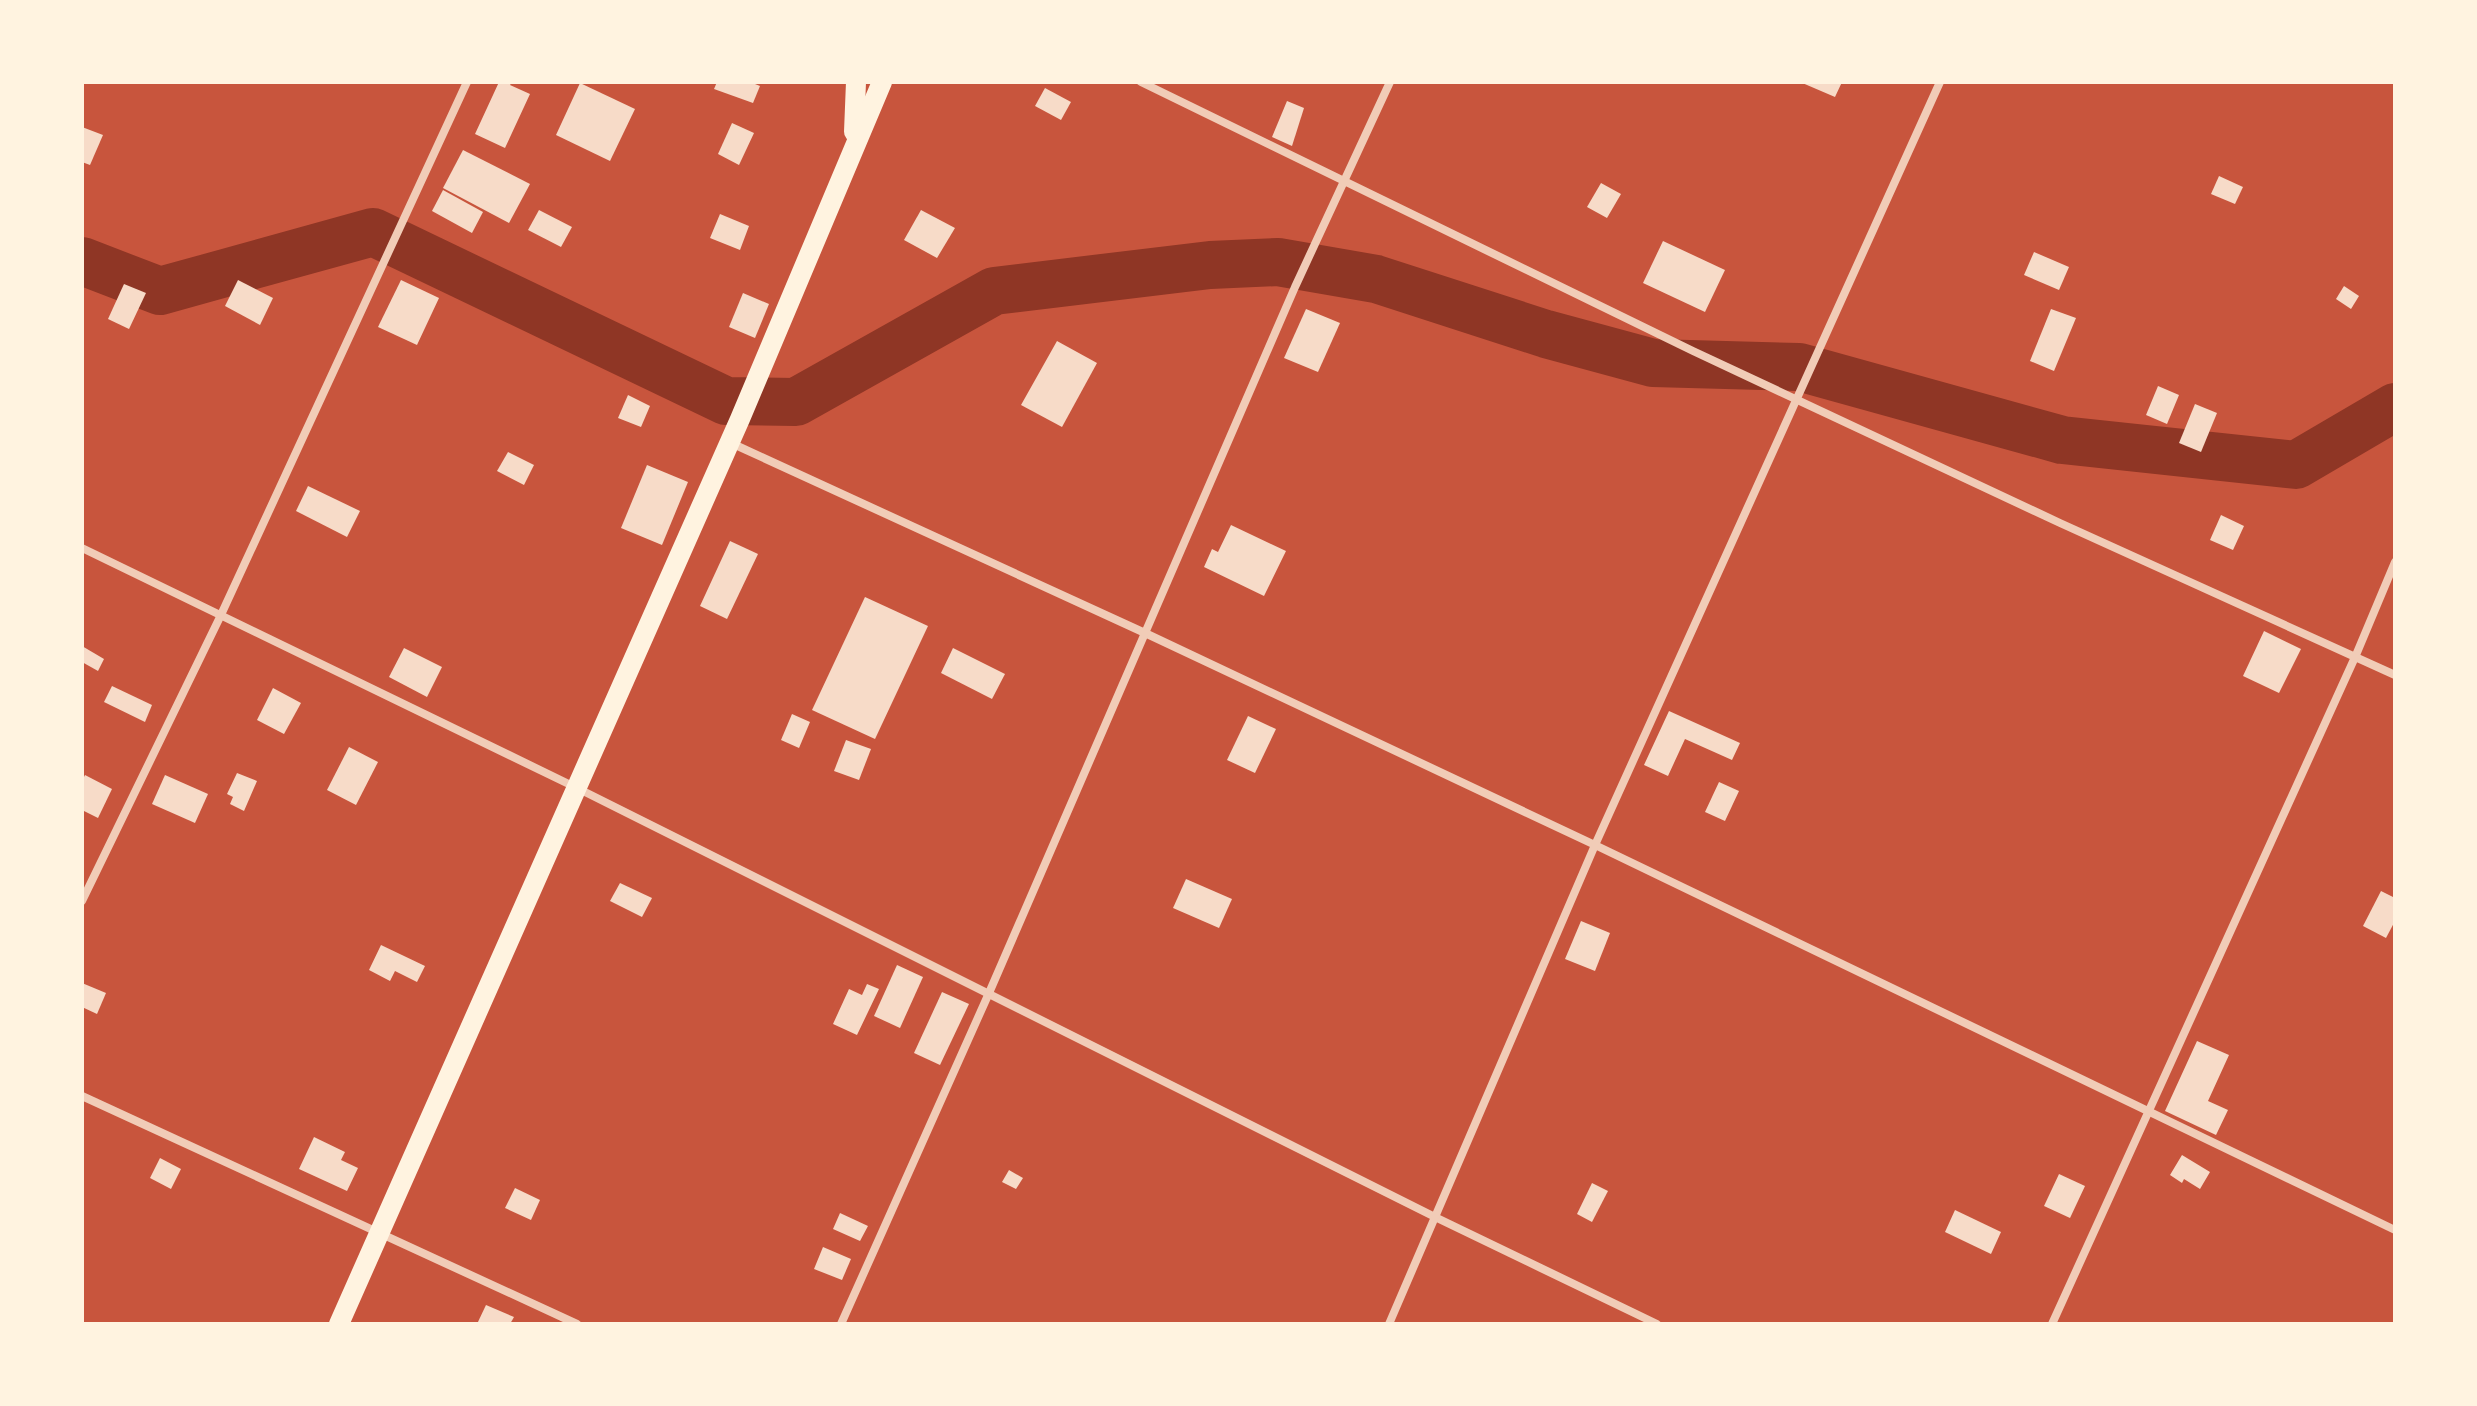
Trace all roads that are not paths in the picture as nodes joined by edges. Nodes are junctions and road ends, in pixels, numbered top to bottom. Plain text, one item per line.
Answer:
1 (467, 82) edge
2 (856, 82) edge
3 (882, 82) edge
4 (1141, 82) edge
5 (1390, 82) edge
6 (1940, 82) edge
7 (854, 144) junction
8 (1346, 182) junction
9 (1797, 398) junction
10 (730, 443) junction
11 (82, 548) edge
12 (2395, 562) edge
13 (220, 617) junction
14 (1145, 633) junction
15 (2356, 655) junction
16 (2395, 675) edge
17 (577, 788) junction
18 (1595, 845) junction
19 (82, 901) edge
20 (989, 993) junction
21 (82, 1096) edge
22 (2148, 1114) junction
23 (1437, 1218) junction
24 (2395, 1230) edge
25 (379, 1235) junction
26 (339, 1324) edge
27 (577, 1324) edge
28 (841, 1324) edge
29 (1389, 1324) edge
30 (1657, 1324) edge
31 (2052, 1324) edge

1 - 13 street
2 - 7 main road
3 - 7 main road
4 - 8 street
5 - 8 street
6 - 9 street
7 - 10 main road
8 - 9 street
8 - 14 street
9 - 15 street
9 - 18 street
10 - 14 street
10 - 17 main road
11 - 13 street
12 - 15 street
13 - 17 street
13 - 19 street
14 - 18 street
14 - 20 street
15 - 16 street
15 - 22 street
17 - 20 street
17 - 25 main road
18 - 22 street
18 - 23 street
20 - 23 street
20 - 28 street
21 - 25 street
22 - 24 street
22 - 31 street
23 - 29 street
23 - 30 street
25 - 26 main road
25 - 27 street

